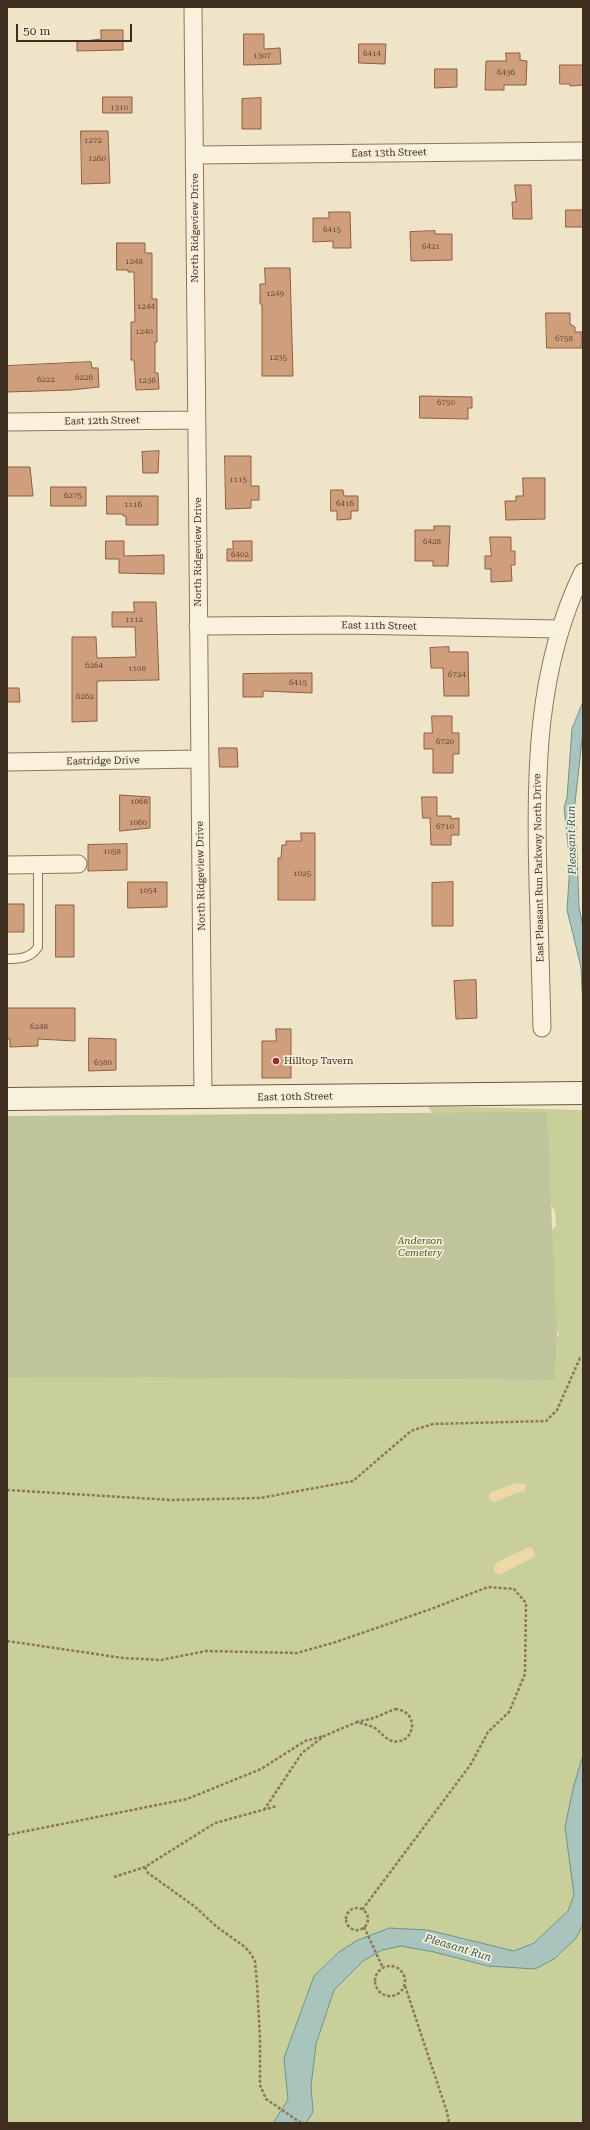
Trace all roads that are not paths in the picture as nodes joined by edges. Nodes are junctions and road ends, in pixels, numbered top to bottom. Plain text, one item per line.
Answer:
1 (193, 7) edge
2 (583, 151) edge
3 (194, 155) junction
4 (196, 420) junction
5 (7, 422) edge
6 (583, 572) edge
7 (198, 626) junction
8 (559, 629) junction
9 (199, 760) junction
10 (7, 762) edge
11 (38, 864) junction
12 (78, 864) dead end
13 (7, 865) edge
14 (7, 959) edge
15 (542, 1028) dead end
16 (583, 1094) edge
17 (203, 1098) junction
18 (7, 1099) edge

1 - 3 street, North Ridgeview Drive
2 - 3 street, East 13th Street
3 - 4 street, North Ridgeview Drive
4 - 5 street, East 12th Street
4 - 7 street, North Ridgeview Drive
6 - 8 street, East Pleasant Run Parkway North Drive
7 - 8 street, East 11th Street
7 - 9 street, North Ridgeview Drive
8 - 15 street, East Pleasant Run Parkway North Drive
9 - 10 street, Eastridge Drive
9 - 17 street, North Ridgeview Drive
11 - 12 street
11 - 13 street
11 - 14 lane
16 - 17 main road, East 10th Street
17 - 18 main road, East 10th Street

